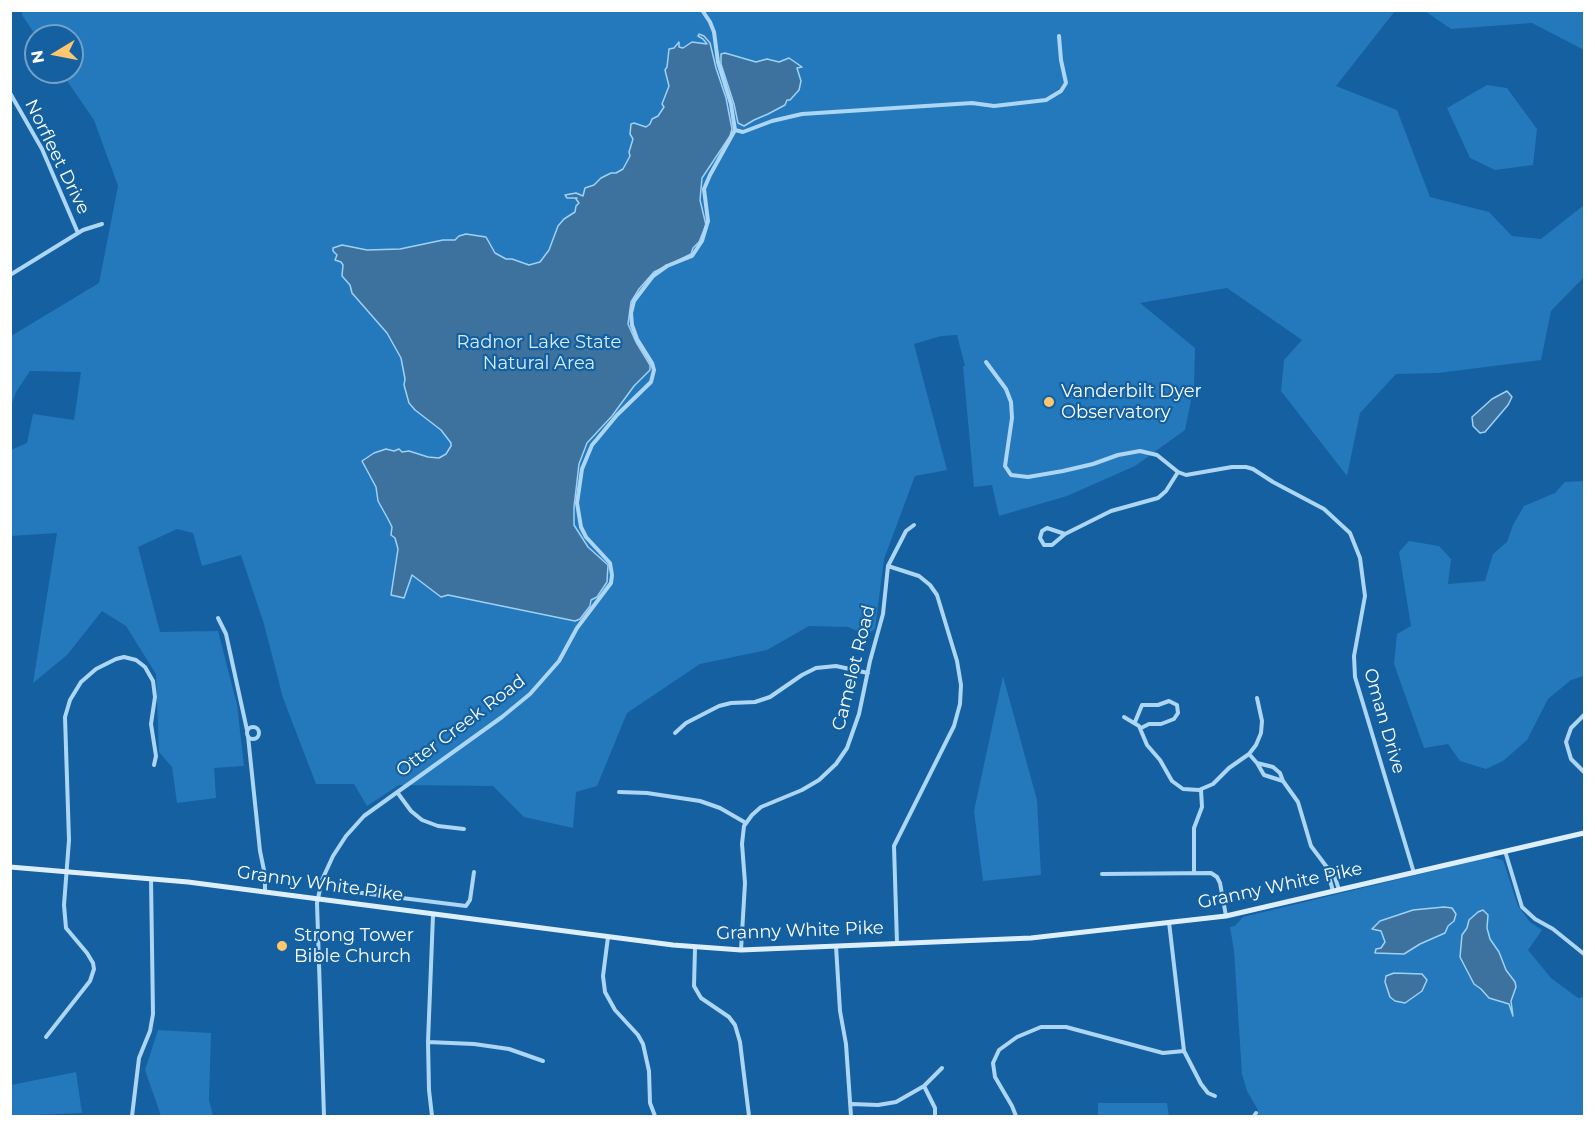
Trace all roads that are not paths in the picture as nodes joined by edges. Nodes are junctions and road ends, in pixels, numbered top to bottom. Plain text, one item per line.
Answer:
1 (702, 10) edge
2 (1059, 36) dead end
3 (10, 93) edge
4 (735, 130) junction
5 (102, 224) dead end
6 (78, 233) junction
7 (10, 275) edge
8 (986, 362) dead end
9 (1178, 472) junction
10 (914, 525) dead end
11 (1065, 534) junction
12 (888, 566) junction
13 (218, 618) dead end
14 (868, 673) junction
15 (1257, 698) dead end
16 (1584, 715) edge
17 (1124, 717) dead end
18 (1135, 722) junction
19 (1141, 728) junction
20 (247, 730) junction
21 (675, 733) dead end
22 (248, 736) junction
23 (1249, 754) junction
24 (1257, 763) junction
25 (154, 765) dead end
26 (1584, 771) edge
27 (1283, 781) junction
28 (1201, 790) junction
29 (397, 792) junction
30 (619, 792) dead end
31 (746, 823) junction
32 (464, 829) dead end
33 (1584, 833) edge
34 (1505, 851) junction
35 (10, 867) edge
36 (68, 871) junction
37 (474, 872) dead end
38 (1194, 872) junction
39 (1414, 873) junction
40 (1102, 874) dead end
41 (151, 879) junction
42 (1336, 891) junction
43 (265, 892) junction
44 (354, 892) dead end
45 (399, 898) junction
46 (318, 899) junction
47 (398, 910) junction
48 (433, 915) junction
49 (1226, 916) junction
50 (1169, 922) junction
51 (608, 937) junction
52 (897, 943) junction
53 (836, 946) junction
54 (695, 948) junction
55 (741, 950) junction
56 (1584, 954) edge
57 (46, 1037) dead end
58 (428, 1042) junction
59 (1184, 1051) junction
60 (543, 1061) dead end
61 (942, 1068) dead end
62 (924, 1086) junction
63 (1215, 1096) dead end
64 (852, 1104) junction
65 (132, 1116) edge
66 (324, 1116) edge
67 (432, 1116) edge
68 (656, 1116) edge
69 (749, 1116) edge
70 (851, 1116) edge
71 (935, 1116) edge
72 (1016, 1116) edge

1 - 4 street
2 - 4 street
3 - 6 street, Norfleet Drive
4 - 29 street, Otter Creek Road
5 - 6 street
6 - 7 street
8 - 9 street
9 - 11 street
9 - 39 street, Oman Drive
10 - 12 street, Camelot Road
11 - 11 street
12 - 14 street, Camelot Road
12 - 52 street
13 - 20 street
14 - 21 street
14 - 31 street, Camelot Road
15 - 23 street
16 - 26 street
17 - 18 street
18 - 19 street
18 - 19 street
19 - 28 street
20 - 22 street
20 - 22 street
22 - 43 street
23 - 24 street
23 - 28 street
24 - 27 street
24 - 27 street
25 - 36 street
27 - 42 street
28 - 38 street
29 - 32 street
29 - 46 street, Otter Creek Road
30 - 31 street
31 - 55 street
33 - 34 main road, Granny White Pike
34 - 39 main road, Granny White Pike
34 - 56 street
35 - 36 main road, Granny White Pike
36 - 41 main road, Granny White Pike
36 - 57 street
37 - 45 street
38 - 40 street
38 - 49 street
39 - 42 main road, Granny White Pike
41 - 43 main road, Granny White Pike
41 - 65 street
42 - 49 main road, Granny White Pike
43 - 46 main road, Granny White Pike
44 - 45 street
45 - 47 street
46 - 47 main road, Granny White Pike
46 - 66 street, Otter Creek Road
47 - 48 main road, Granny White Pike
48 - 51 main road, Granny White Pike
48 - 58 street
49 - 50 main road, Granny White Pike
50 - 52 main road, Granny White Pike
50 - 59 street
51 - 54 main road, Granny White Pike
51 - 68 street
52 - 53 main road, Granny White Pike
53 - 55 main road, Granny White Pike
53 - 64 street
54 - 55 main road, Granny White Pike
54 - 69 street
58 - 60 street
58 - 67 street
59 - 63 street
59 - 72 street
61 - 62 street
62 - 64 street
62 - 71 street
64 - 70 street

